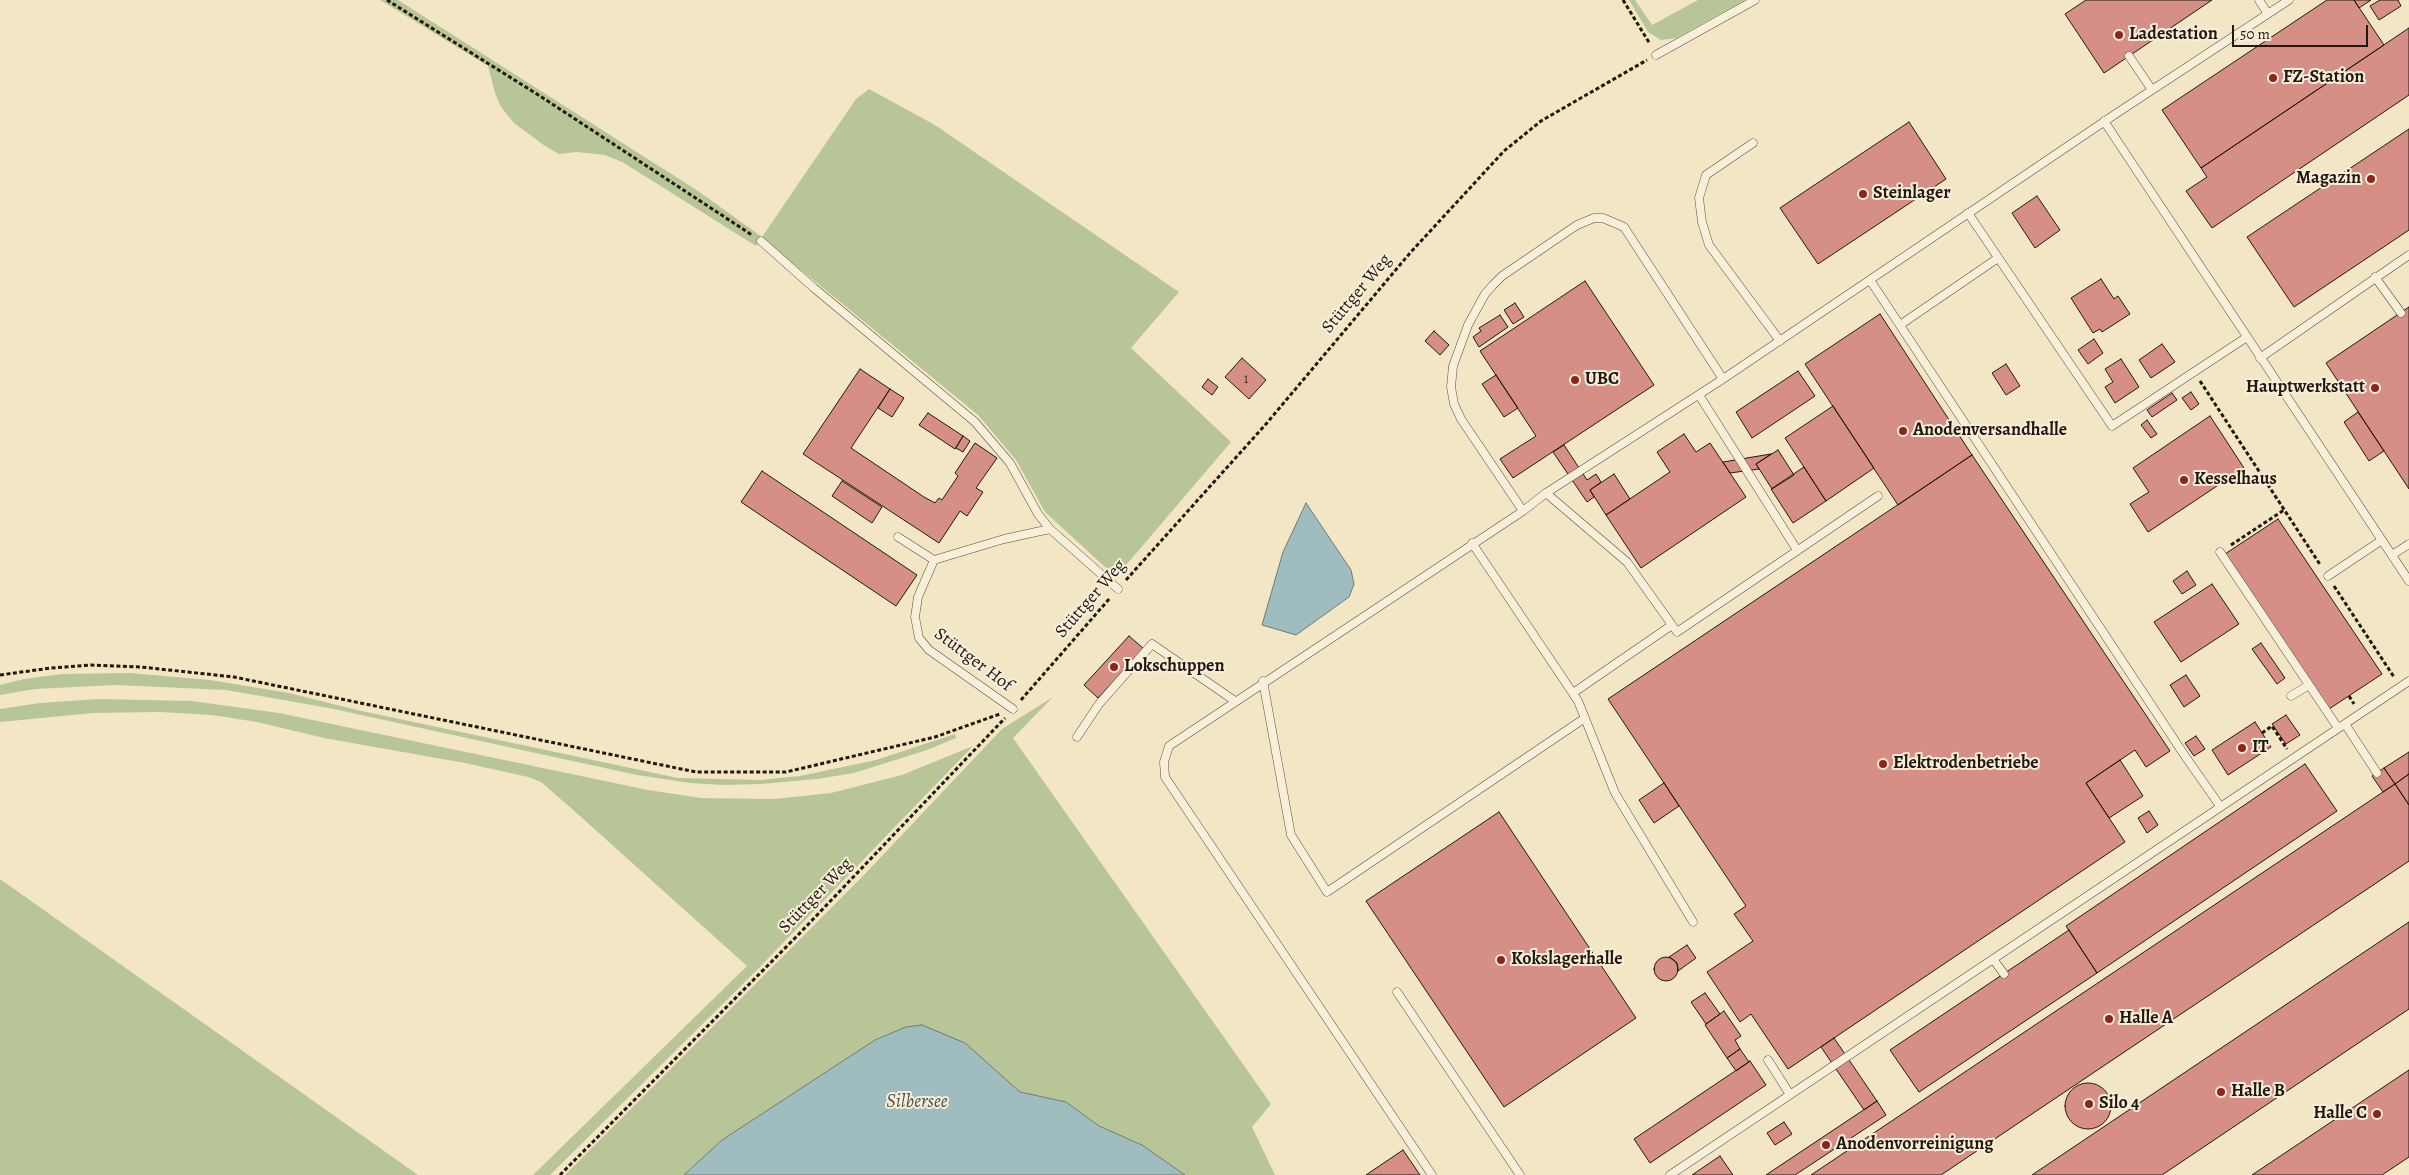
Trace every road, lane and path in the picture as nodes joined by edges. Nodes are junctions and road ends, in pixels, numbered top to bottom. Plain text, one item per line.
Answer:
1 (387, 0) edge
2 (1622, 0) edge
3 (1755, 0) edge
4 (2259, 0) edge
5 (2289, 0) edge
6 (2268, 14) junction
7 (1654, 56) junction
8 (2129, 56) dead end
9 (2152, 90) junction
10 (2104, 122) junction
11 (1753, 142) dead end
12 (1968, 213) junction
13 (761, 241) joint
14 (2409, 255) edge
15 (1998, 258) junction
16 (2375, 277) junction
17 (1870, 280) junction
18 (2401, 313) dead end
19 (1900, 325) junction
20 (2247, 337) junction
21 (1780, 341) junction
22 (2260, 358) junction
23 (2194, 372) junction
24 (1723, 379) junction
25 (1699, 395) junction
26 (1546, 493) junction
27 (1878, 496) dead end
28 (2284, 510) junction
29 (1523, 511) junction
30 (1050, 529) junction
31 (2253, 530) junction
32 (2252, 536) dead end
33 (898, 537) dead end
34 (2382, 540) junction
35 (1472, 543) junction
36 (2409, 544) edge
37 (1797, 550) junction
38 (2220, 552) joint
39 (2392, 555) junction
40 (934, 560) junction
41 (2328, 576) junction
42 (2409, 581) edge
43 (1118, 589) junction
44 (1672, 625) junction
45 (0, 675) edge
46 (1263, 681) junction
47 (2409, 681) edge
48 (2309, 685) junction
49 (2400, 686) junction
50 (1574, 693) junction
51 (2291, 696) dead end
52 (1235, 701) junction
53 (1013, 709) junction
54 (1585, 718) junction
55 (2341, 726) junction
56 (2262, 733) dead end
57 (1077, 737) dead end
58 (2292, 758) junction
59 (2377, 773) dead end
60 (2220, 806) junction
61 (1693, 922) dead end
62 (1994, 958) junction
63 (2004, 974) dead end
64 (1397, 992) dead end
65 (1768, 1060) dead end
66 (1789, 1094) junction
67 (560, 1175) edge
68 (1432, 1175) edge
69 (1520, 1175) edge
70 (1670, 1175) edge

1 - 13 path
2 - 7 path
3 - 7 lane
4 - 6 lane
5 - 6 lane
6 - 9 lane
7 - 43 path, Stüttger Weg
8 - 9 lane
9 - 10 lane
10 - 12 lane
10 - 20 lane
11 - 21 lane
12 - 15 lane
12 - 17 lane
13 - 30 lane
14 - 16 lane
15 - 19 lane
15 - 23 lane
16 - 18 lane
16 - 22 lane
17 - 19 lane
17 - 21 lane
19 - 60 lane
20 - 22 lane
20 - 23 lane
21 - 24 lane
22 - 34 lane
23 - 28 path
24 - 25 lane
24 - 29 lane
25 - 26 lane
25 - 37 lane
26 - 29 lane
26 - 44 lane
27 - 37 lane
28 - 31 path
28 - 41 path
29 - 35 lane
30 - 40 lane
30 - 43 lane
31 - 32 path
31 - 38 path
33 - 40 lane
34 - 39 lane
34 - 41 lane
35 - 46 lane
35 - 50 lane
36 - 39 lane
37 - 44 lane
38 - 48 lane
39 - 42 lane
40 - 53 lane, Stüttger Hof
41 - 49 path
43 - 53 path, Stüttger Weg
44 - 50 lane
45 - 53 path
46 - 52 lane
46 - 54 lane
47 - 49 lane
48 - 51 lane
48 - 55 lane
49 - 55 lane
50 - 54 lane
52 - 57 lane
52 - 68 lane
53 - 67 path, Stüttger Weg
54 - 61 lane
55 - 58 lane
55 - 59 lane
56 - 58 path
58 - 60 lane
60 - 62 lane
62 - 63 lane
62 - 66 lane
64 - 69 lane
65 - 66 lane
66 - 70 lane

